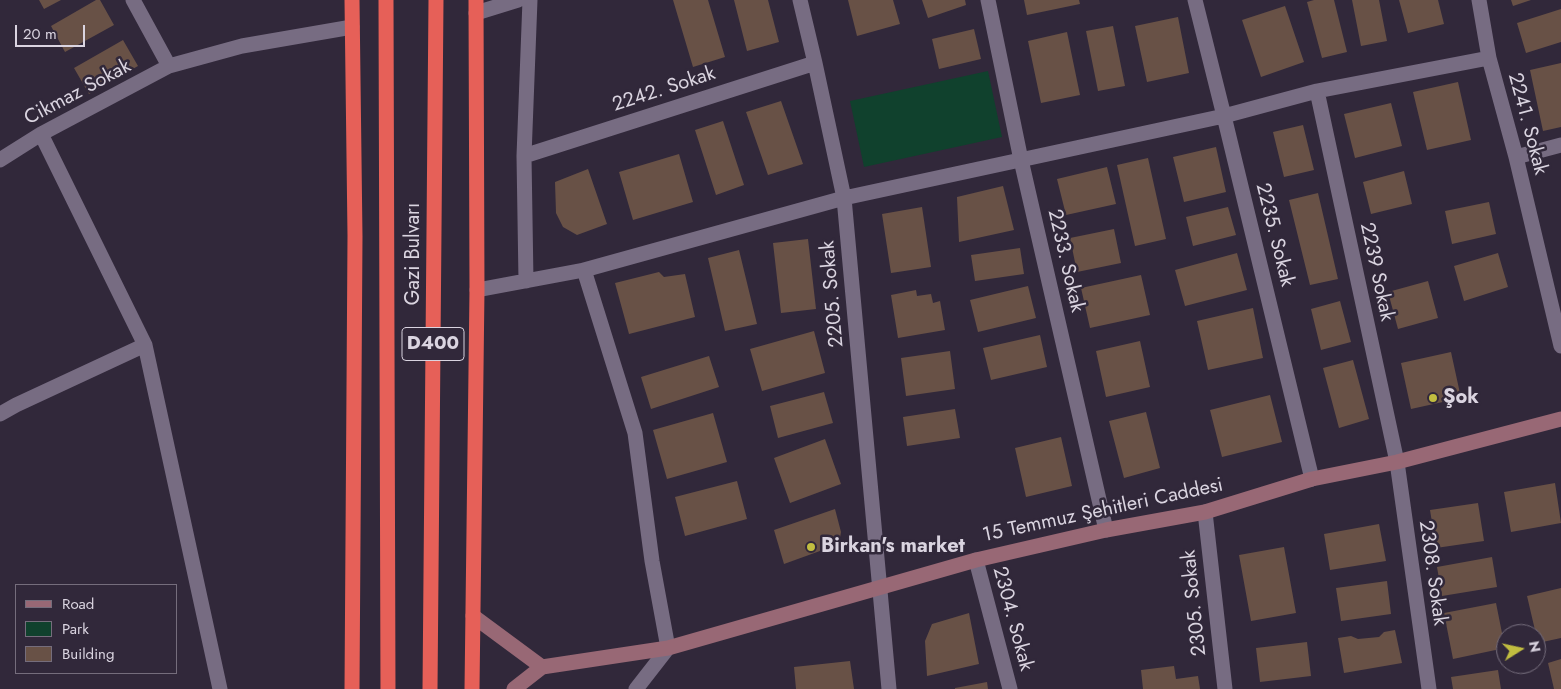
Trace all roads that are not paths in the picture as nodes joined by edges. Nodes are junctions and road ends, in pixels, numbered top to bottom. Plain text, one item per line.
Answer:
1 (133, 0) edge
2 (352, 0) edge
3 (386, 0) edge
4 (436, 0) edge
5 (518, 0) edge
6 (530, 0) edge
7 (800, 0) edge
8 (988, 0) edge
9 (1195, 0) edge
10 (1479, 0) edge
11 (476, 6) edge
12 (352, 27) junction
13 (1489, 58) junction
14 (816, 63) junction
15 (169, 66) junction
16 (1317, 91) junction
17 (1224, 116) junction
18 (41, 134) junction
19 (1561, 145) edge
20 (524, 156) junction
21 (1516, 157) junction
22 (0, 160) edge
23 (1021, 160) junction
24 (844, 198) junction
25 (584, 270) junction
26 (526, 281) junction
27 (477, 290) junction
28 (145, 345) junction
29 (1561, 346) edge
30 (0, 414) edge
31 (1561, 419) edge
32 (1397, 462) junction
33 (1312, 479) junction
34 (1205, 512) junction
35 (1106, 530) junction
36 (976, 560) junction
37 (880, 588) junction
38 (473, 616) junction
39 (668, 648) junction
40 (542, 667) junction
41 (220, 689) edge
42 (352, 689) edge
43 (388, 689) edge
44 (430, 689) edge
45 (472, 689) edge
46 (514, 689) edge
47 (636, 689) edge
48 (889, 689) edge
49 (1010, 689) edge
50 (1225, 689) edge
51 (1429, 689) edge

1 - 15 street
2 - 12 highway
3 - 43 highway, Gazi Bulvarı / D400
4 - 44 highway, Gazi Bulvarı / D400
5 - 11 street
6 - 20 street
7 - 14 street, 2205. Sokak
8 - 23 street, 2233. Sokak
9 - 17 street, 2235. Sokak
10 - 13 street, 2241. Sokak
11 - 27 highway
12 - 15 street, Cikmaz Sokak
12 - 42 highway
13 - 16 street
13 - 21 street, 2241. Sokak
14 - 20 street, 2242. Sokak
14 - 24 street, 2205. Sokak
15 - 18 street, Cikmaz Sokak
16 - 17 street
16 - 32 street, 2239 Sokak
17 - 23 street
17 - 33 street, 2235. Sokak
18 - 22 street, Cikmaz Sokak
18 - 28 street
19 - 21 street
20 - 26 street
21 - 29 street, 2241. Sokak
23 - 24 street
23 - 35 street, 2233. Sokak
24 - 25 street
24 - 37 street, 2205. Sokak
25 - 26 street
25 - 39 street
26 - 27 street
27 - 38 highway
28 - 30 street
28 - 41 street
31 - 32 main road, 15 Temmuz Şehitleri Caddesi
32 - 33 main road, 15 Temmuz Şehitleri Caddesi
32 - 51 street, 2308. Sokak
33 - 34 main road, 15 Temmuz Şehitleri Caddesi
34 - 35 main road, 15 Temmuz Şehitleri Caddesi
34 - 50 street, 2305. Sokak
35 - 36 main road, 15 Temmuz Şehitleri Caddesi
36 - 37 main road, 15 Temmuz Şehitleri Caddesi
36 - 49 street, 2304. Sokak
37 - 39 main road, 15 Temmuz Şehitleri Caddesi
37 - 48 street, 2205. Sokak
38 - 40 main road
38 - 45 highway
39 - 40 main road, 15 Temmuz Şehitleri Caddesi
39 - 47 street
40 - 46 main road, 15 Temmuz Şehitleri Caddesi

